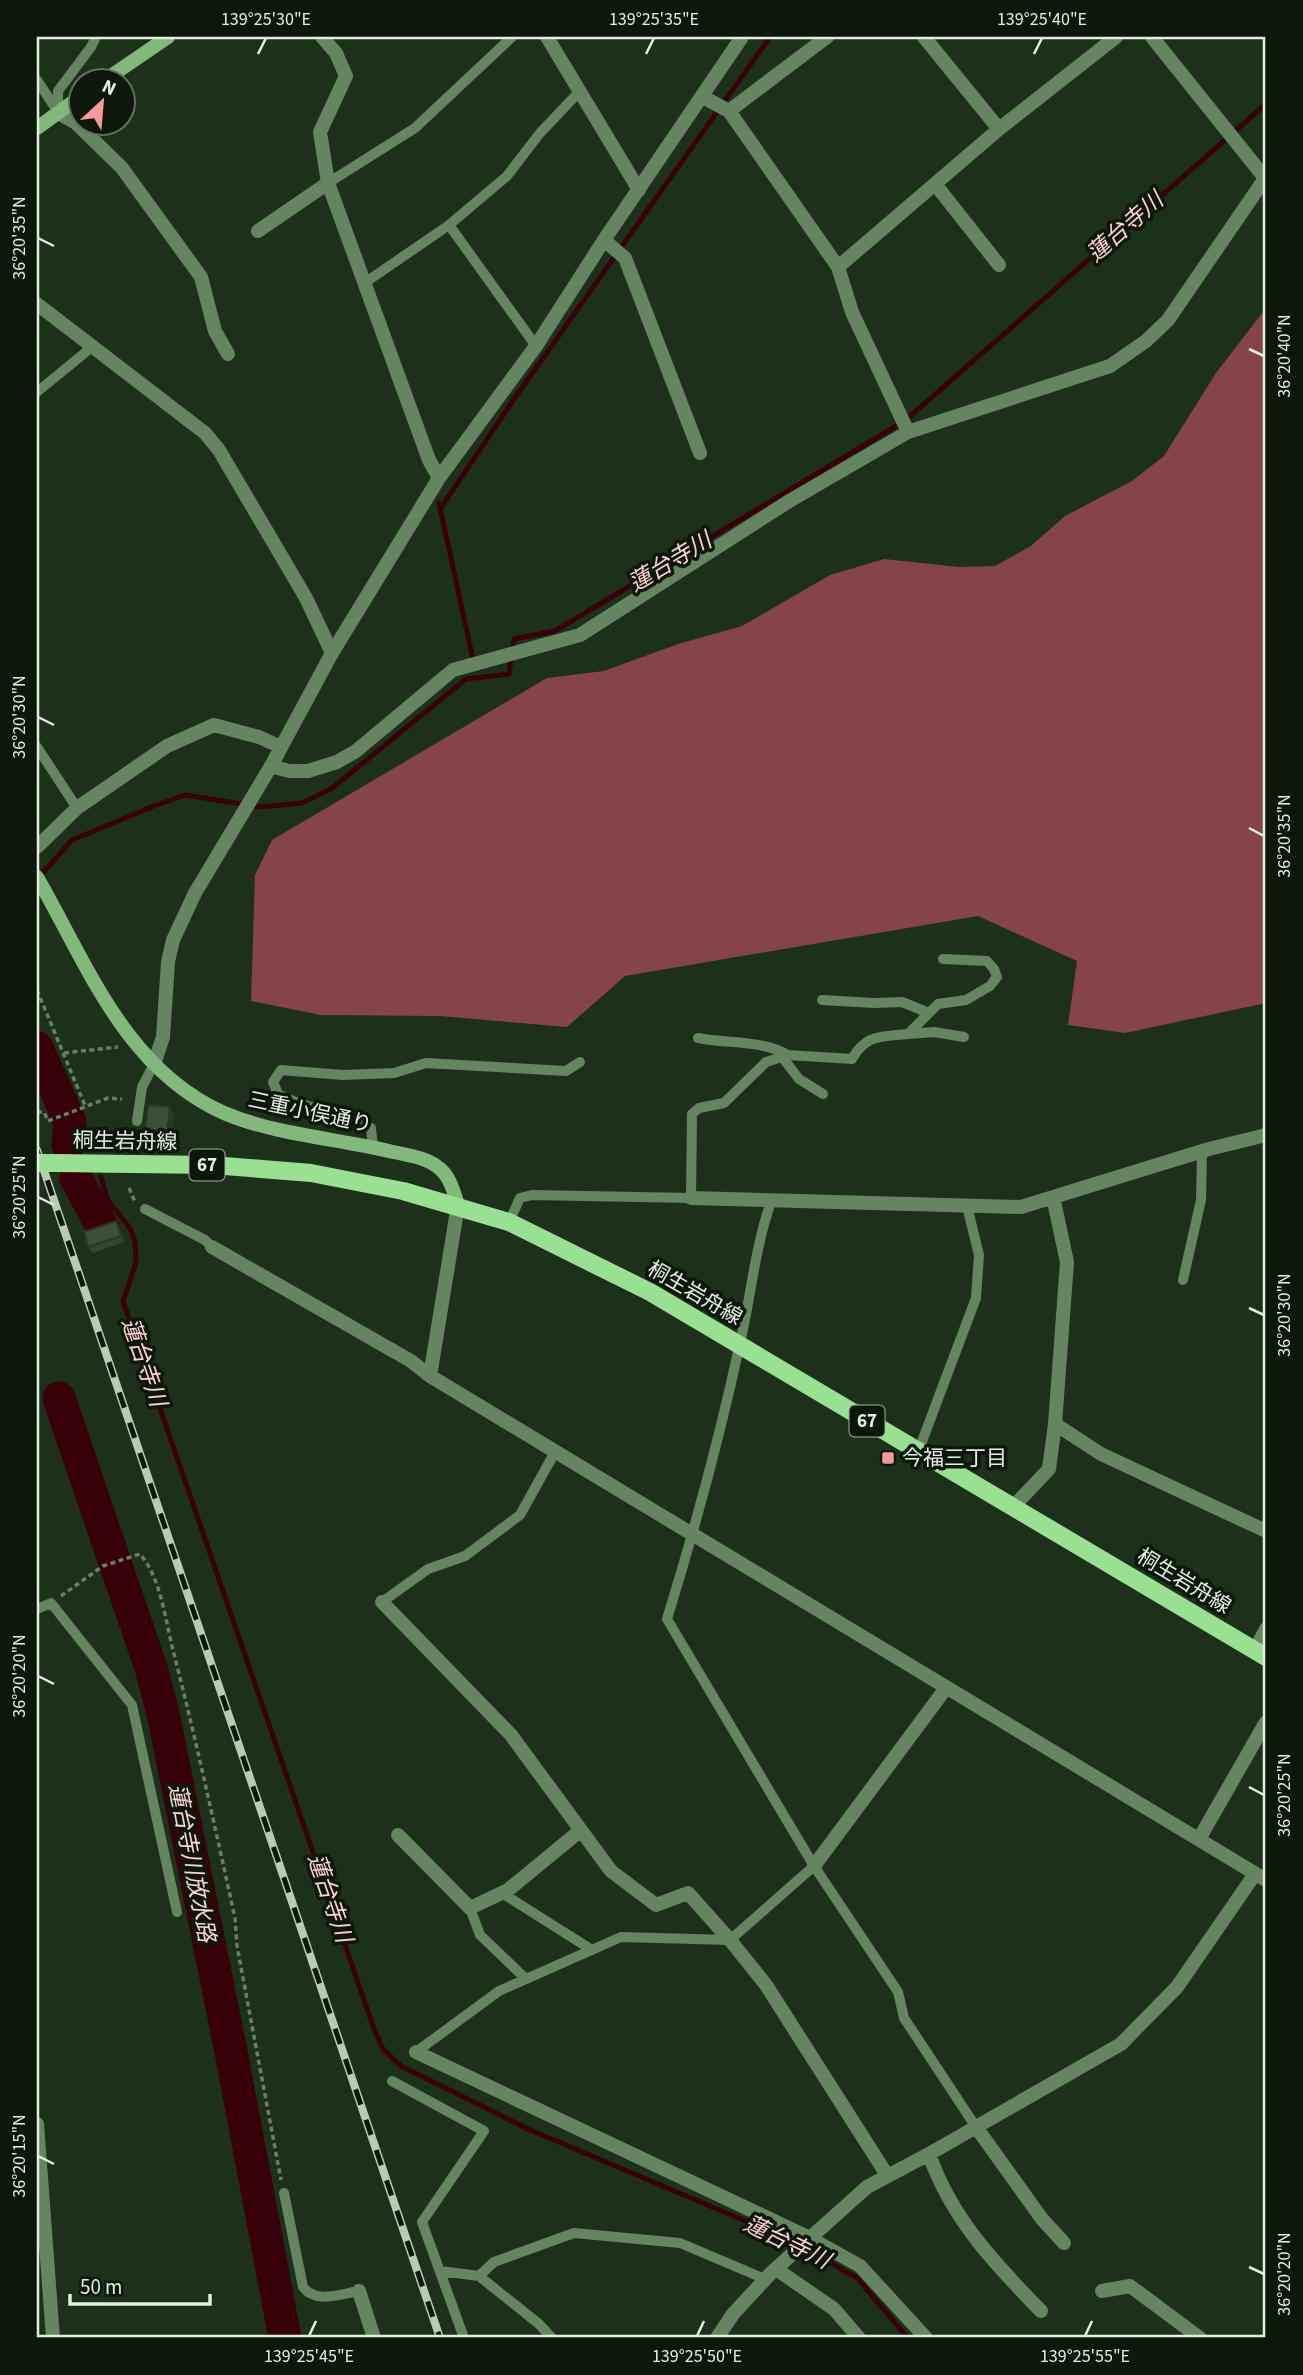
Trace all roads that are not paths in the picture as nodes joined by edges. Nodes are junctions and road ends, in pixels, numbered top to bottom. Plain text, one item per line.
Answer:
1 (96, 37) edge
2 (168, 37) edge
3 (322, 37) edge
4 (512, 37) edge
5 (547, 37) edge
6 (742, 37) edge
7 (827, 37) edge
8 (924, 37) edge
9 (1116, 37) edge
10 (1152, 37) edge
11 (126, 66) edge
12 (37, 80) edge
13 (580, 91) junction
14 (703, 97) junction
15 (66, 107) edge
16 (729, 111) junction
17 (58, 113) junction
18 (37, 128) edge
19 (999, 129) junction
20 (1266, 178) edge
21 (328, 183) junction
22 (935, 184) junction
23 (639, 190) junction
24 (449, 225) junction
25 (258, 231) dead end
26 (604, 240) junction
27 (999, 265) dead end
28 (838, 267) junction
29 (363, 284) junction
30 (37, 304) edge
31 (536, 346) junction
32 (92, 347) junction
33 (228, 354) dead end
34 (37, 392) edge
35 (908, 432) junction
36 (700, 453) dead end
37 (439, 478) junction
38 (332, 653) junction
39 (37, 747) edge
40 (281, 747) junction
41 (271, 766) junction
42 (76, 808) junction
43 (37, 847) edge
44 (37, 877) edge
45 (943, 959) dead end
46 (822, 1000) dead end
47 (929, 1013) junction
48 (908, 1034) junction
49 (964, 1037) dead end
50 (698, 1038) dead end
51 (785, 1056) junction
52 (580, 1062) dead end
53 (154, 1064) junction
54 (823, 1094) dead end
55 (137, 1121) dead end
56 (1266, 1135) edge
57 (373, 1147) junction
58 (1202, 1151) junction
59 (45, 1163) edge
60 (1053, 1197) junction
61 (691, 1198) junction
62 (771, 1202) junction
63 (458, 1205) junction
64 (967, 1206) junction
65 (145, 1209) dead end
66 (509, 1222) junction
67 (212, 1247) joint
68 (1183, 1280) dead end
69 (740, 1346) junction
70 (430, 1376) junction
71 (1055, 1424) junction
72 (555, 1452) junction
73 (918, 1452) junction
74 (1013, 1507) junction
75 (1266, 1531) edge
76 (693, 1535) junction
77 (382, 1602) joint
78 (37, 1609) edge
79 (1266, 1629) edge
80 (1261, 1653) edge
81 (946, 1688) junction
82 (1266, 1722) edge
83 (581, 1830) junction
84 (398, 1835) dead end
85 (1199, 1839) junction
86 (814, 1866) junction
87 (1261, 1877) edge
88 (502, 1894) junction
89 (470, 1908) junction
90 (177, 1912) dead end
91 (730, 1940) junction
92 (592, 1950) junction
93 (526, 1979) junction
94 (416, 2052) joint
95 (392, 2081) dead end
96 (37, 2124) edge
97 (976, 2127) junction
98 (929, 2154) junction
99 (887, 2175) junction
100 (284, 2193) road end
101 (810, 2238) junction
102 (1064, 2243) dead end
103 (440, 2271) junction
104 (771, 2274) junction
105 (480, 2276) junction
106 (359, 2291) joint
107 (1102, 2291) dead end
108 (1041, 2311) dead end
109 (53, 2338) edge
110 (374, 2338) edge
111 (464, 2338) edge
112 (552, 2338) edge
113 (717, 2338) edge
114 (859, 2338) edge
115 (926, 2338) edge
116 (1200, 2338) edge

1 - 17 lane
2 - 11 main road
3 - 21 street
4 - 21 lane
5 - 13 street
6 - 14 street
7 - 16 street
8 - 19 street
9 - 19 street
10 - 20 street
12 - 17 lane
13 - 23 street
13 - 24 lane
14 - 16 street
14 - 23 street
15 - 17 main road
16 - 28 street
17 - 18 main road
17 - 33 street
19 - 22 street
20 - 35 street
21 - 25 street
21 - 29 street
22 - 27 street
22 - 28 street
23 - 26 street
24 - 29 lane
24 - 31 lane
26 - 31 street
26 - 36 street
28 - 35 street
29 - 37 street
30 - 32 street
31 - 37 street
32 - 34 lane
32 - 38 street
35 - 41 street
37 - 38 street
38 - 40 street
39 - 42 lane
40 - 41 street
40 - 42 street
41 - 53 street
42 - 43 street
44 - 53 main road, 三重小俣通り
45 - 47 lane
46 - 47 lane
47 - 48 lane
48 - 49 lane
48 - 51 lane
50 - 51 lane
51 - 54 lane
51 - 61 lane
52 - 57 lane
53 - 55 lane
53 - 57 main road, 三重小俣通り
56 - 58 street
57 - 63 main road, 三重小俣通り
58 - 60 street
58 - 68 lane
59 - 63 main road, 桐生岩舟線 / 67
60 - 64 street
60 - 71 street
61 - 62 street
61 - 66 lane
62 - 64 street
62 - 69 lane
63 - 66 main road, 桐生岩舟線 / 67
63 - 70 street
64 - 73 lane
65 - 67 lane
66 - 69 main road, 桐生岩舟線 / 67
67 - 70 street
69 - 73 main road, 桐生岩舟線 / 67
69 - 76 lane
70 - 72 street
71 - 74 street
71 - 75 street
72 - 76 street
72 - 77 lane
73 - 74 main road, 桐生岩舟線 / 67
74 - 80 main road, 桐生岩舟線 / 67
76 - 81 street
76 - 86 lane
77 - 83 street
78 - 90 lane
79 - 80 street
81 - 85 street
81 - 86 street
82 - 85 street
83 - 88 street
83 - 91 street
84 - 89 street
85 - 87 street
86 - 91 lane
86 - 97 lane
87 - 97 street
88 - 89 street
88 - 92 lane
89 - 93 lane
91 - 92 lane
91 - 99 street
92 - 93 lane
93 - 94 lane
94 - 101 street
95 - 103 lane
96 - 109 street
97 - 98 street
97 - 102 street
98 - 99 street
98 - 108 street
99 - 101 street
100 - 106 lane
101 - 104 street
101 - 115 street
103 - 105 lane
103 - 111 lane
104 - 105 lane
104 - 113 street
104 - 114 street
105 - 112 lane
106 - 110 street
107 - 116 street

